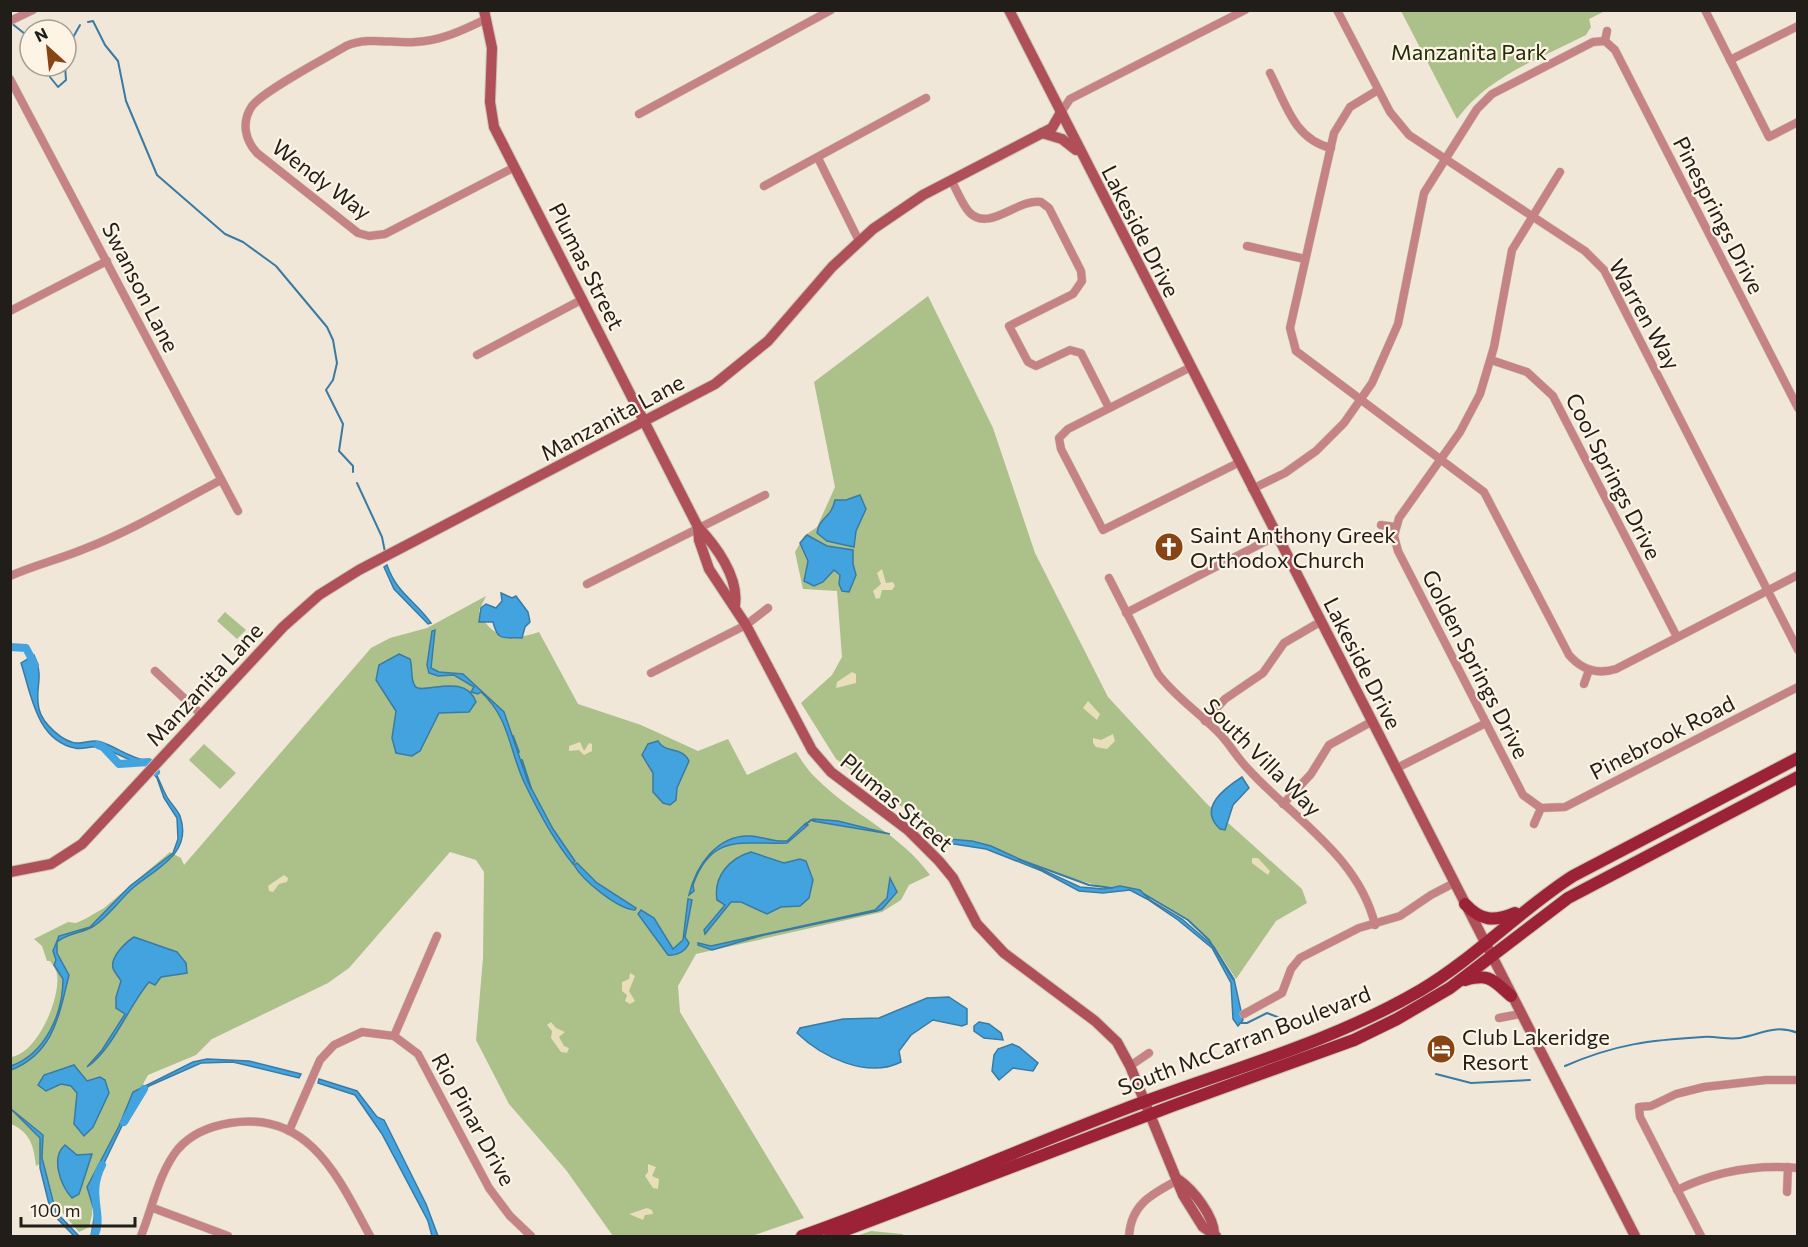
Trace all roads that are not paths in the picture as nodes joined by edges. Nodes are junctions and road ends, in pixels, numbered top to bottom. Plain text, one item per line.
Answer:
1 (33, 10) edge
2 (831, 10) edge
3 (1009, 10) edge
4 (1245, 10) edge
5 (1337, 10) edge
6 (1705, 10) edge
7 (485, 15) edge
8 (10, 21) edge
9 (1797, 26) edge
10 (1608, 31) dead end
11 (1605, 41) junction
12 (1730, 60) junction
13 (1270, 73) dead end
14 (10, 79) edge
15 (1378, 90) junction
16 (926, 98) dead end
17 (639, 114) dead end
18 (1060, 114) junction
19 (1797, 122) edge
20 (1042, 134) junction
21 (1331, 148) junction
22 (1080, 152) junction
23 (818, 158) junction
24 (1443, 159) junction
25 (513, 168) junction
26 (1560, 172) dead end
27 (951, 180) junction
28 (764, 186) dead end
29 (1531, 216) junction
30 (859, 241) junction
31 (1247, 246) dead end
32 (1305, 259) junction
33 (107, 261) junction
34 (583, 299) junction
35 (10, 311) edge
36 (477, 355) dead end
37 (1491, 360) junction
38 (1190, 368) junction
39 (1361, 400) junction
40 (1109, 408) junction
41 (1797, 408) edge
42 (645, 423) junction
43 (1442, 458) junction
44 (1238, 463) junction
45 (221, 480) junction
46 (1252, 489) junction
47 (765, 495) dead end
48 (238, 511) dead end
49 (1381, 525) dead end
50 (698, 527) junction
51 (1395, 528) junction
52 (1276, 536) junction
53 (1797, 574) edge
54 (10, 576) edge
55 (1108, 578) dead end
56 (587, 584) dead end
57 (1768, 590) junction
58 (735, 605) junction
59 (768, 608) dead end
60 (1126, 613) junction
61 (1320, 622) junction
62 (746, 625) junction
63 (1677, 637) junction
64 (1797, 650) edge
65 (1589, 670) junction
66 (154, 671) dead end
67 (651, 673) dead end
68 (1584, 684) dead end
69 (1797, 687) edge
70 (202, 715) junction
71 (1205, 721) junction
72 (1371, 722) junction
73 (1486, 723) junction
74 (1794, 760) edge
75 (1395, 769) junction
76 (1797, 777) edge
77 (1283, 804) junction
78 (1540, 808) junction
79 (1716, 820) junction
80 (1534, 824) dead end
81 (10, 872) edge
82 (1454, 883) junction
83 (1465, 904) junction
84 (1530, 906) junction
85 (1375, 924) junction
86 (437, 936) dead end
87 (1485, 943) junction
88 (1491, 956) junction
89 (1458, 982) junction
90 (1511, 996) junction
91 (1244, 1014) dead end
92 (1520, 1014) junction
93 (1498, 1018) dead end
94 (1350, 1026) junction
95 (394, 1036) junction
96 (1149, 1053) dead end
97 (1130, 1066) junction
98 (1279, 1068) junction
99 (1797, 1080) edge
100 (1145, 1102) junction
101 (1150, 1115) junction
102 (289, 1131) junction
103 (1788, 1167) junction
104 (1797, 1168) edge
105 (1178, 1180) junction
106 (1677, 1190) junction
107 (1787, 1192) dead end
108 (153, 1208) junction
109 (1215, 1235) edge
110 (141, 1236) edge
111 (228, 1236) edge
112 (370, 1236) edge
113 (531, 1236) edge
114 (802, 1236) edge
115 (830, 1236) edge
116 (1129, 1236) edge
117 (1635, 1236) edge
118 (1701, 1236) edge

1 - 8 street
2 - 17 street
3 - 18 street, Lakeside Drive
4 - 18 street, Manzanita Lane
5 - 15 street, Warren Way
6 - 12 street
7 - 25 street, Plumas Street
7 - 25 street, Wendy Way
9 - 12 street
10 - 11 street
11 - 24 street
11 - 41 street, Pinesprings Drive
12 - 19 street
13 - 21 street
14 - 33 street, Swanson Lane
15 - 21 street
15 - 24 street, Warren Way
16 - 23 street
18 - 20 street, Manzanita Lane
18 - 22 street, Lakeside Drive
20 - 22 street
20 - 27 street, Manzanita Lane
21 - 32 street
22 - 38 street, Lakeside Drive
23 - 28 street
23 - 30 street
24 - 29 street, Warren Way
24 - 39 street
25 - 34 street, Plumas Street
26 - 29 street
27 - 30 street, Manzanita Lane
27 - 40 street
29 - 37 street
29 - 57 street, Warren Way
30 - 42 street, Manzanita Lane
31 - 32 street
32 - 39 street
33 - 35 street
33 - 45 street, Swanson Lane
34 - 36 street
34 - 42 street, Plumas Street
37 - 43 street
37 - 63 street, Cool Springs Drive
38 - 40 street
38 - 44 street, Lakeside Drive
39 - 43 street
39 - 46 street
40 - 44 street
42 - 50 street, Plumas Street
42 - 70 street, Manzanita Lane
43 - 51 street
43 - 65 street
44 - 46 street, Lakeside Drive
45 - 48 street, Swanson Lane
45 - 54 street
46 - 52 street, Lakeside Drive
47 - 50 street
49 - 51 street
50 - 56 street
50 - 58 street, Plumas Street
50 - 58 street, Plumas Street
51 - 73 street, Golden Springs Drive
52 - 60 street
52 - 61 street, Lakeside Drive
53 - 57 street
55 - 60 street, South Villa Way
57 - 63 street
57 - 64 street, Warren Way
58 - 62 street, Plumas Street
59 - 62 street
60 - 71 street, South Villa Way
61 - 71 street
61 - 72 street, Lakeside Drive
62 - 67 street
62 - 97 street, Plumas Street
63 - 65 street
65 - 68 street
66 - 70 street
69 - 78 street, Pinebrook Road
70 - 81 street, Manzanita Lane
71 - 77 street, South Villa Way
72 - 75 street, Lakeside Drive
72 - 77 street
73 - 75 street
73 - 78 street, Golden Springs Drive
74 - 79 main road
74 - 84 main road, South McCarran Boulevard
75 - 82 street, Lakeside Drive
76 - 79 main road, South McCarran Boulevard
77 - 85 street, South Villa Way
78 - 80 street
79 - 88 main road, South McCarran Boulevard
82 - 83 street, Lakeside Drive
82 - 85 street
83 - 84 main road
83 - 87 street, Lakeside Drive
84 - 87 main road, South McCarran Boulevard
85 - 91 street
86 - 95 street
87 - 88 street, Lakeside Drive
87 - 94 main road, South McCarran Boulevard
88 - 89 main road, South McCarran Boulevard
88 - 90 street, Lakeside Drive
89 - 90 main road
89 - 98 main road, South McCarran Boulevard
90 - 92 street, Lakeside Drive
92 - 93 street
92 - 117 street, Lakeside Drive
94 - 98 main road
94 - 100 main road, South McCarran Boulevard
95 - 102 street, Rio Pinar Drive
95 - 113 street, Rio Pinar Drive
96 - 97 street
97 - 100 street, Plumas Street
98 - 101 main road, South McCarran Boulevard
99 - 106 street
100 - 101 street, Plumas Street
100 - 114 main road, South McCarran Boulevard
101 - 105 street, Plumas Street
101 - 115 main road, South McCarran Boulevard
102 - 108 street
102 - 112 street
103 - 104 street
103 - 106 street
103 - 107 street
105 - 109 street, Plumas Street
105 - 116 street
106 - 118 street
108 - 110 street
108 - 111 street

